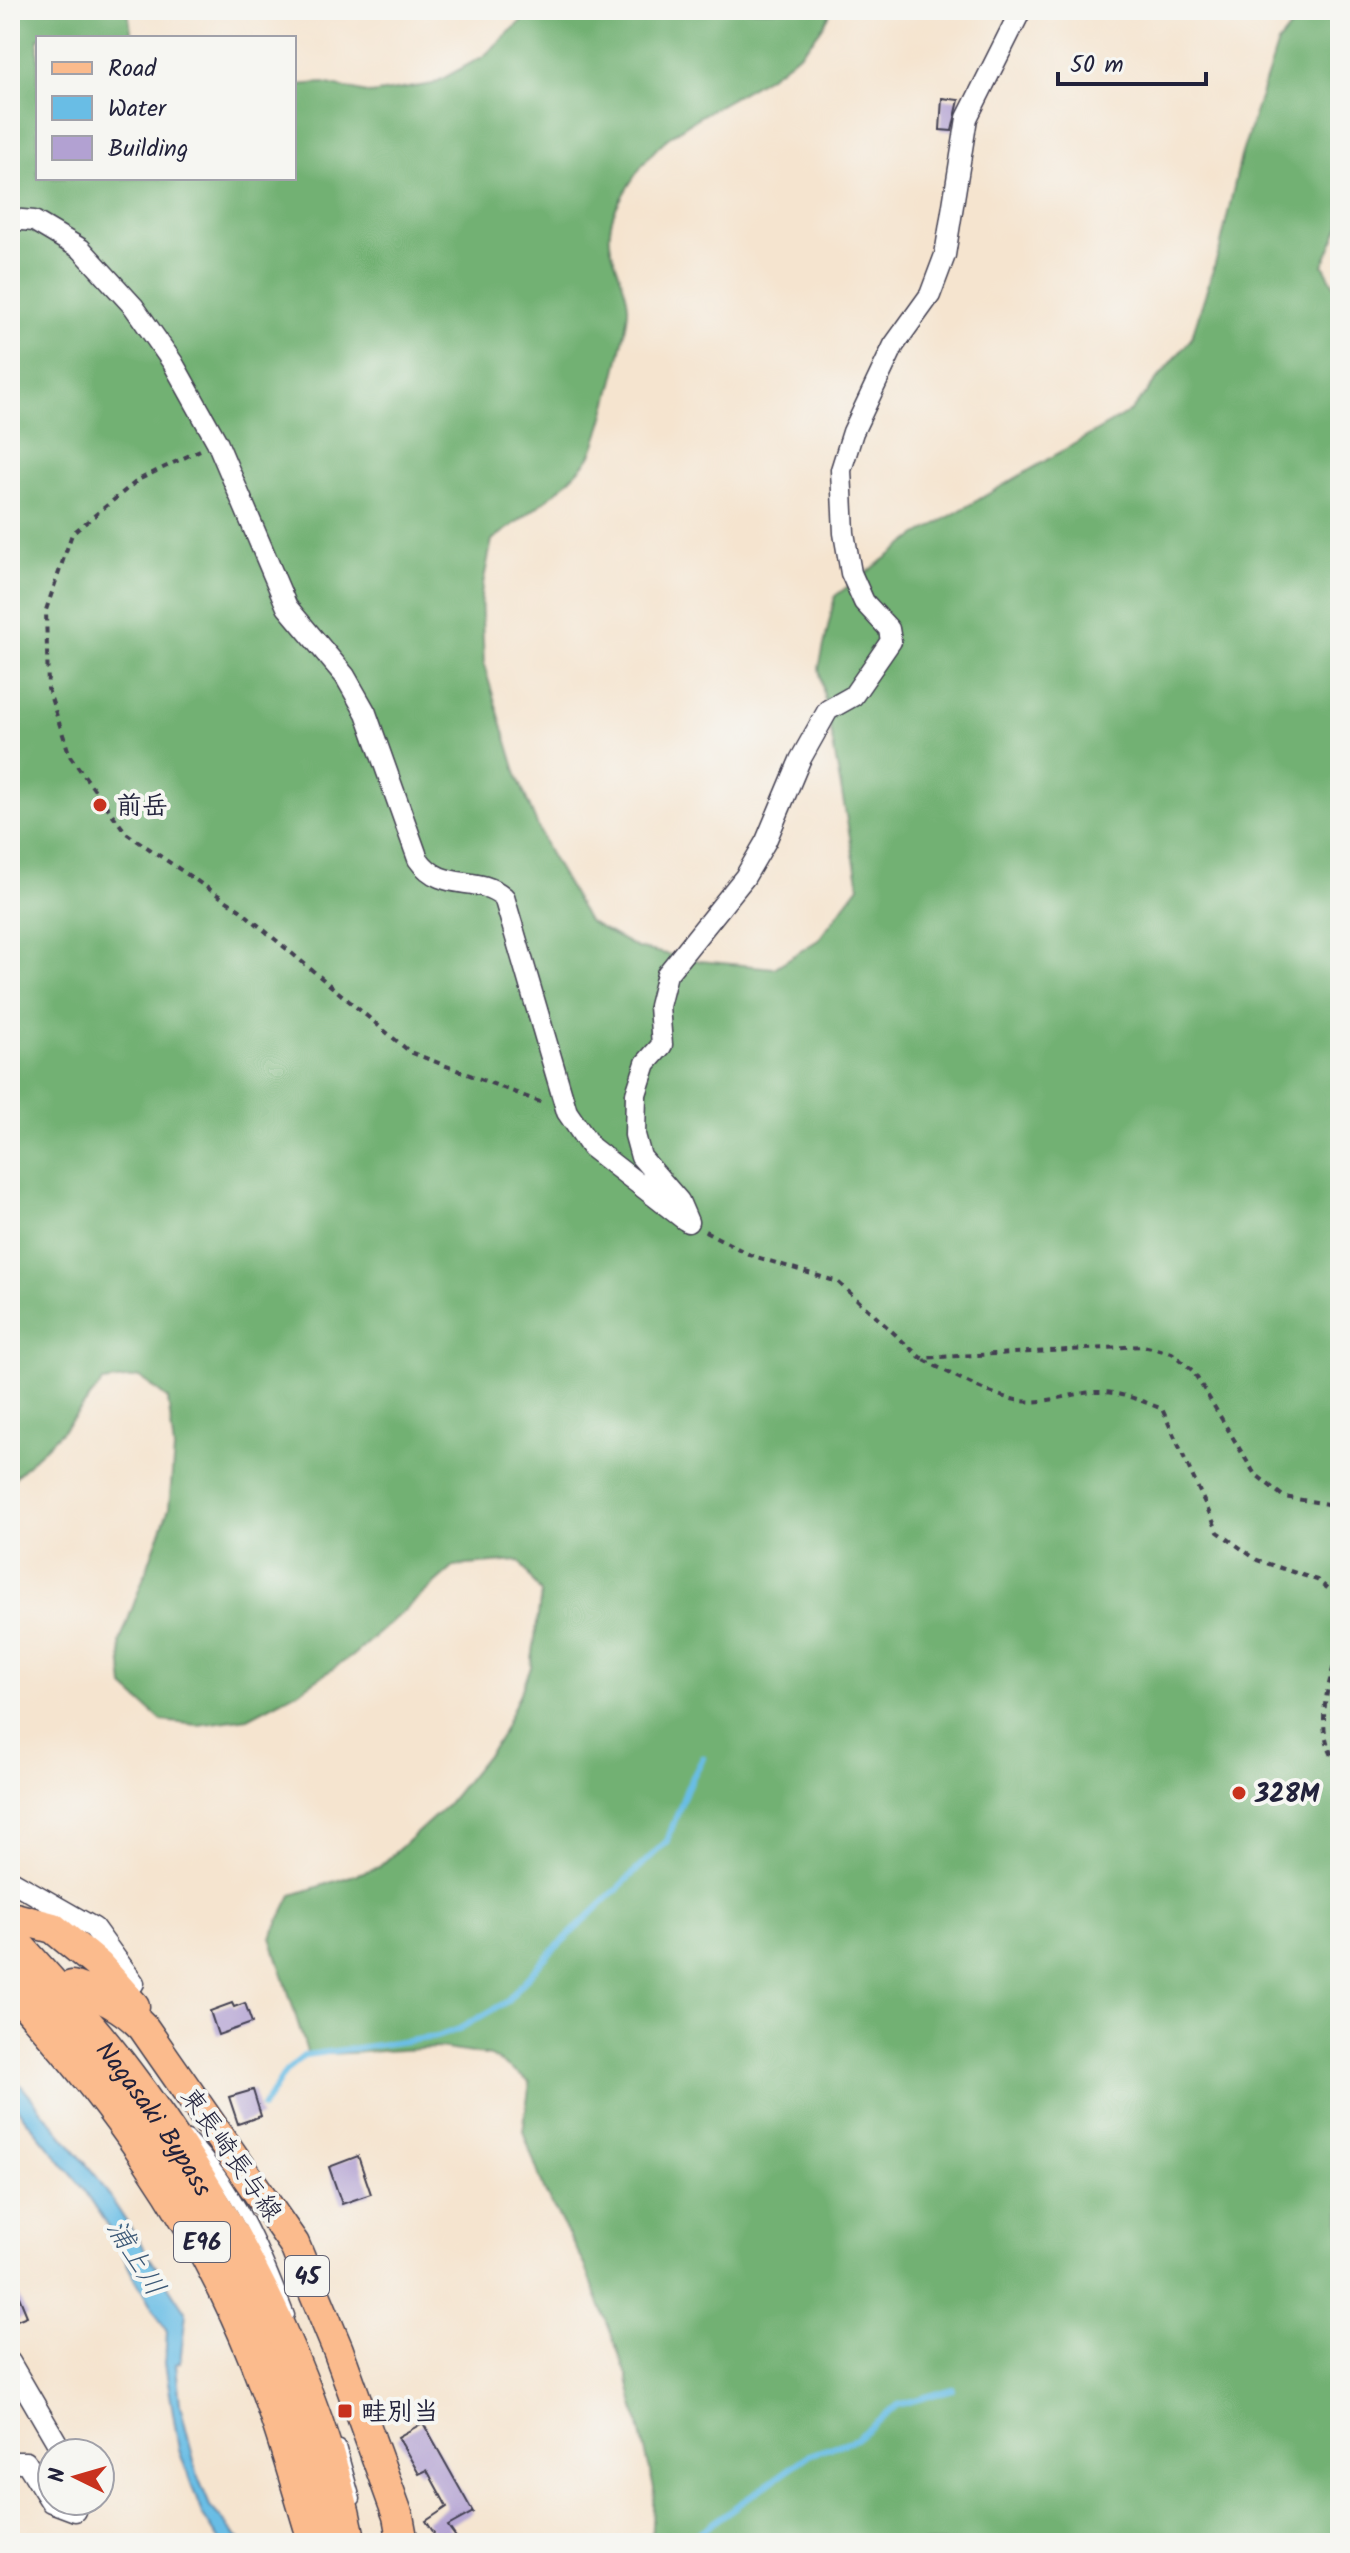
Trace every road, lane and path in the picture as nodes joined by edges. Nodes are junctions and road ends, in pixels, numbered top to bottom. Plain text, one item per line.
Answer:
1 (1021, 10) edge
2 (10, 219) edge
3 (217, 442) junction
4 (567, 1112) junction
5 (688, 1222) junction
6 (921, 1358) junction
7 (1340, 1506) edge
8 (1340, 1598) edge
9 (1340, 1644) edge
10 (1340, 1769) edge
11 (10, 1880) edge
12 (12, 1929) edge
13 (10, 1983) edge
14 (72, 1986) dead end
15 (125, 1994) junction
16 (153, 2039) junction
17 (124, 2072) junction
18 (296, 2332) dead end
19 (10, 2362) edge
20 (334, 2429) dead end
21 (54, 2437) edge
22 (10, 2462) edge
23 (36, 2478) edge
24 (353, 2529) edge
25 (317, 2543) edge
26 (403, 2543) edge

1 - 5 street
2 - 3 street
3 - 4 street
3 - 4 path
4 - 5 street
5 - 6 path
6 - 7 path
6 - 8 path
9 - 10 path
11 - 15 street
12 - 15 main road, 東長崎長与線 / 45
12 - 17 highway, Nagasaki Bypass / E96
13 - 25 highway, Nagasaki Bypass / E96
14 - 16 main road, 東長崎長与線 / 45
15 - 16 main road, 東長崎長与線 / 45
16 - 26 main road, 東長崎長与線 / 45
17 - 18 lane
17 - 24 highway, Nagasaki Bypass / E96
19 - 21 street
20 - 24 lane
22 - 23 street

